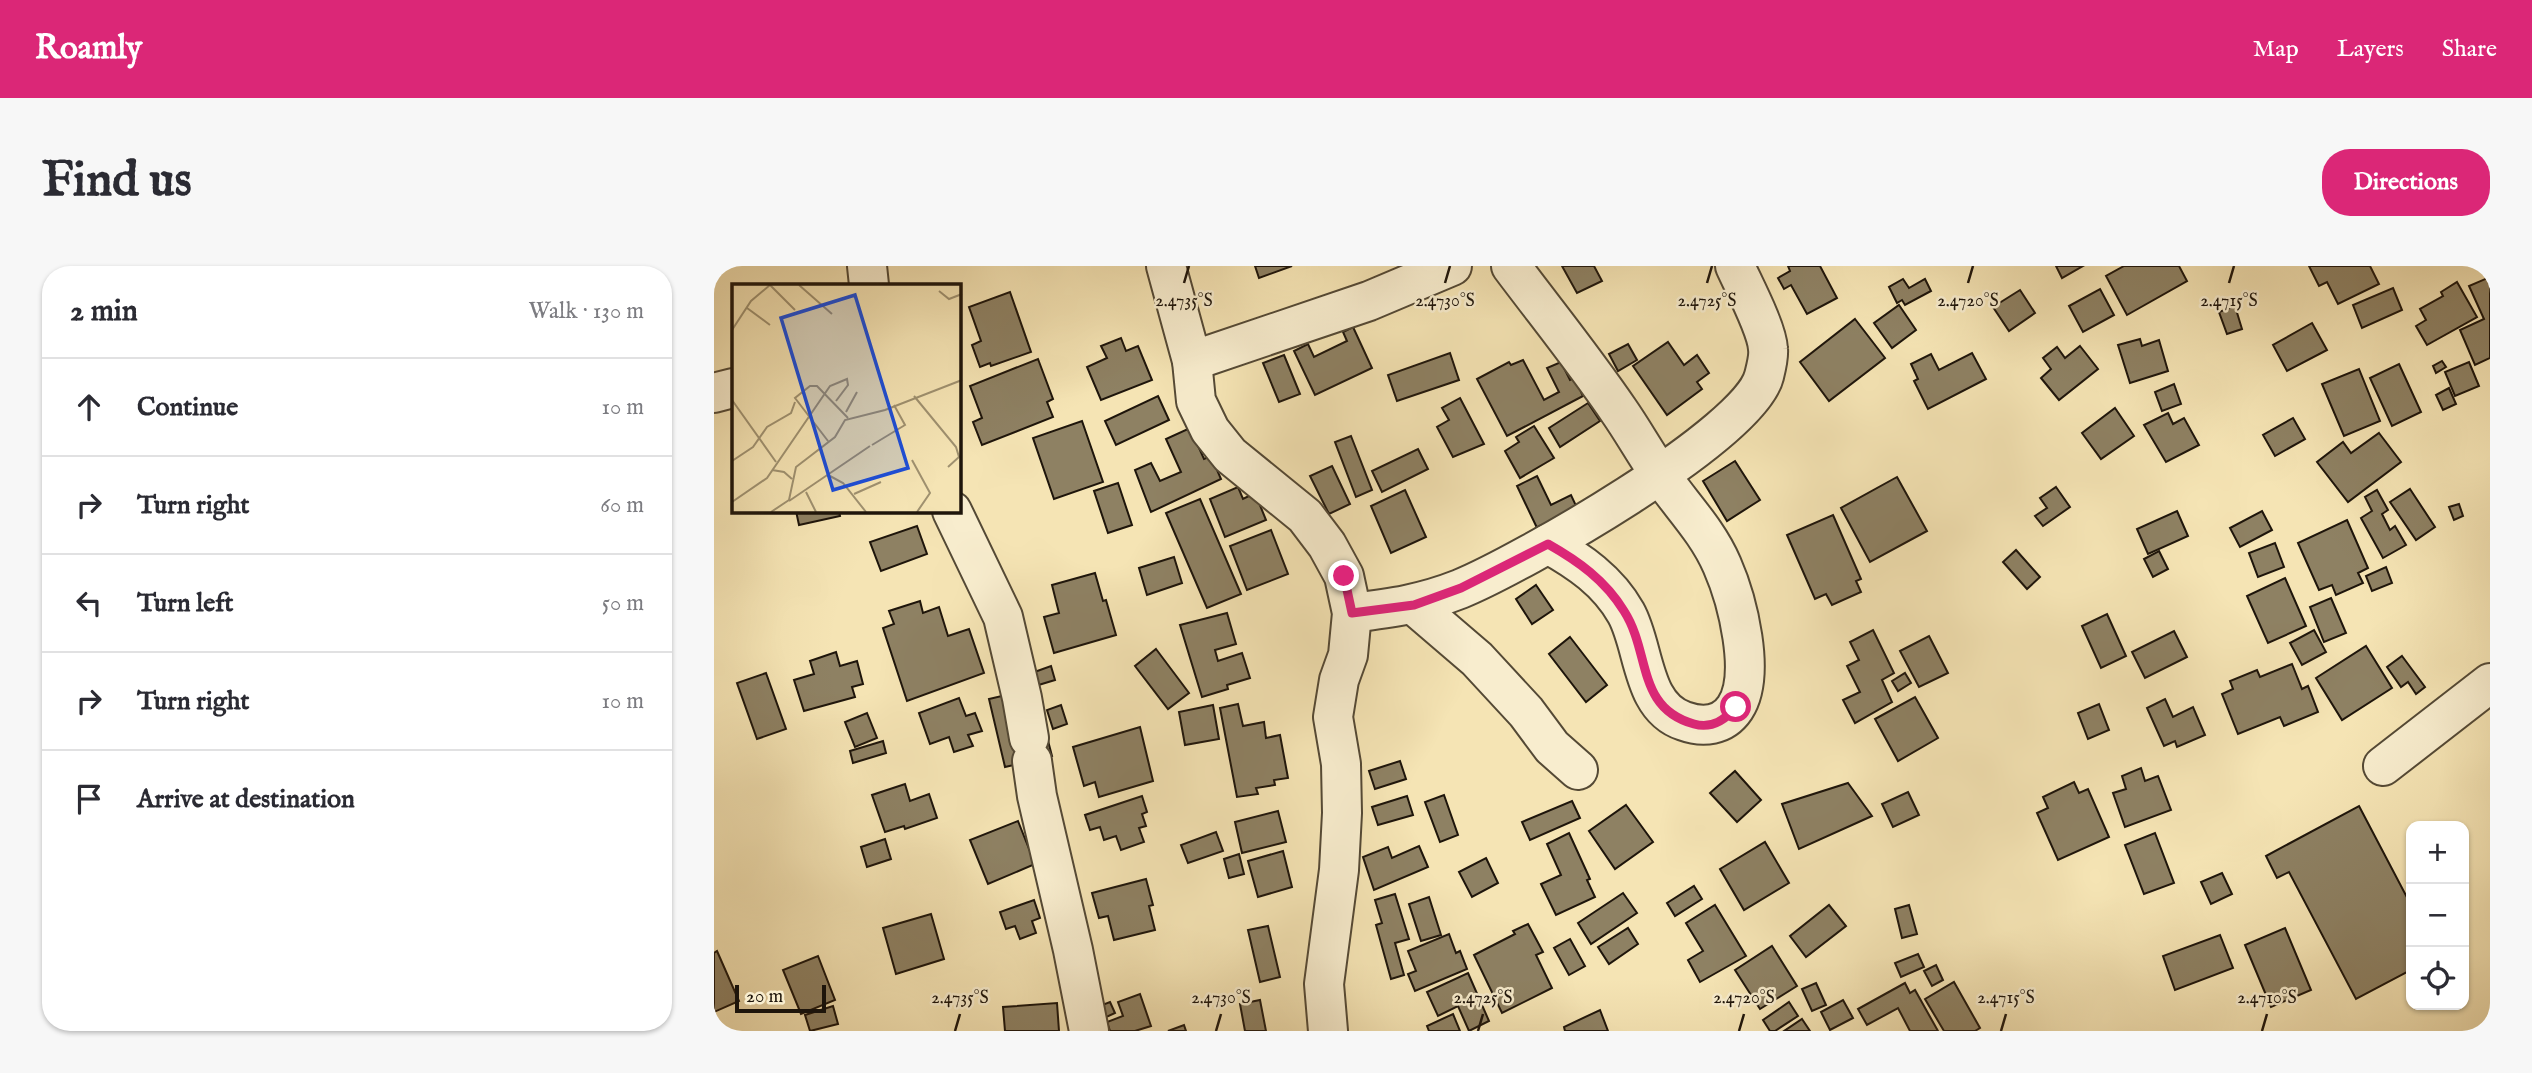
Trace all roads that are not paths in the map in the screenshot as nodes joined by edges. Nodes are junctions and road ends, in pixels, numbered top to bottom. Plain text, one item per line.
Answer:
1 (1166, 266) edge
2 (1452, 266) edge
3 (1511, 266) edge
4 (1735, 266) edge
5 (1192, 361) junction
6 (732, 388) edge
7 (714, 393) edge
8 (1660, 475) junction
9 (953, 513) edge
10 (1548, 544) junction
11 (1414, 605) junction
12 (1352, 613) junction
13 (2490, 683) edge
14 (2383, 766) dead end
15 (1578, 770) dead end
16 (1089, 1031) edge
17 (1328, 1031) edge

1 - 5 street
2 - 5 street
3 - 8 street
4 - 8 street
5 - 12 street
6 - 7 street
8 - 10 street
8 - 10 street
9 - 16 street
10 - 11 street
11 - 12 street
11 - 15 street
12 - 17 street
13 - 14 street

